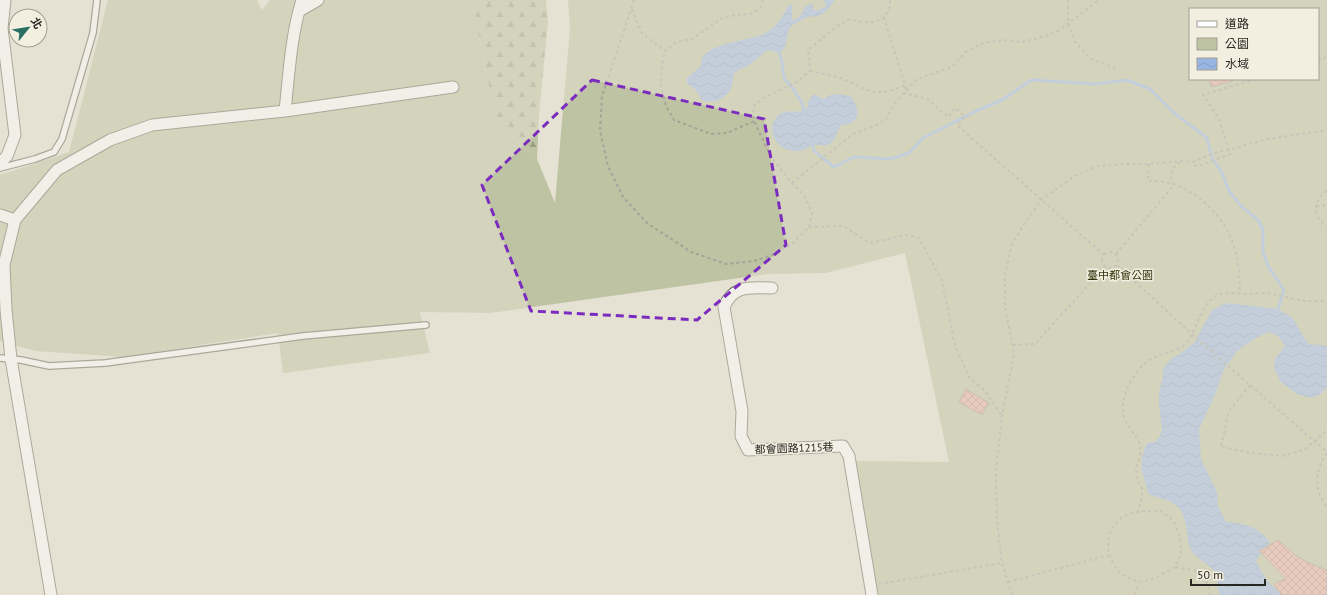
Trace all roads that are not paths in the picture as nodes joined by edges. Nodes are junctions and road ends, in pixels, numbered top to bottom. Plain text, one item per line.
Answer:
1 (5, 0) edge
2 (97, 0) edge
3 (302, 0) edge
4 (318, 0) edge
5 (299, 11) junction
6 (453, 87) dead end
7 (285, 111) junction
8 (0, 163) edge
9 (0, 168) edge
10 (0, 215) edge
11 (15, 220) junction
12 (772, 288) dead end
13 (426, 325) dead end
14 (5, 359) edge
15 (871, 590) edge
16 (51, 595) edge

1 - 8 street
2 - 9 lane
3 - 5 street
4 - 5 street
5 - 7 street
6 - 7 street
7 - 11 street
10 - 11 street
11 - 14 street
12 - 15 street, 都會園路1215巷
13 - 14 lane
14 - 16 street

